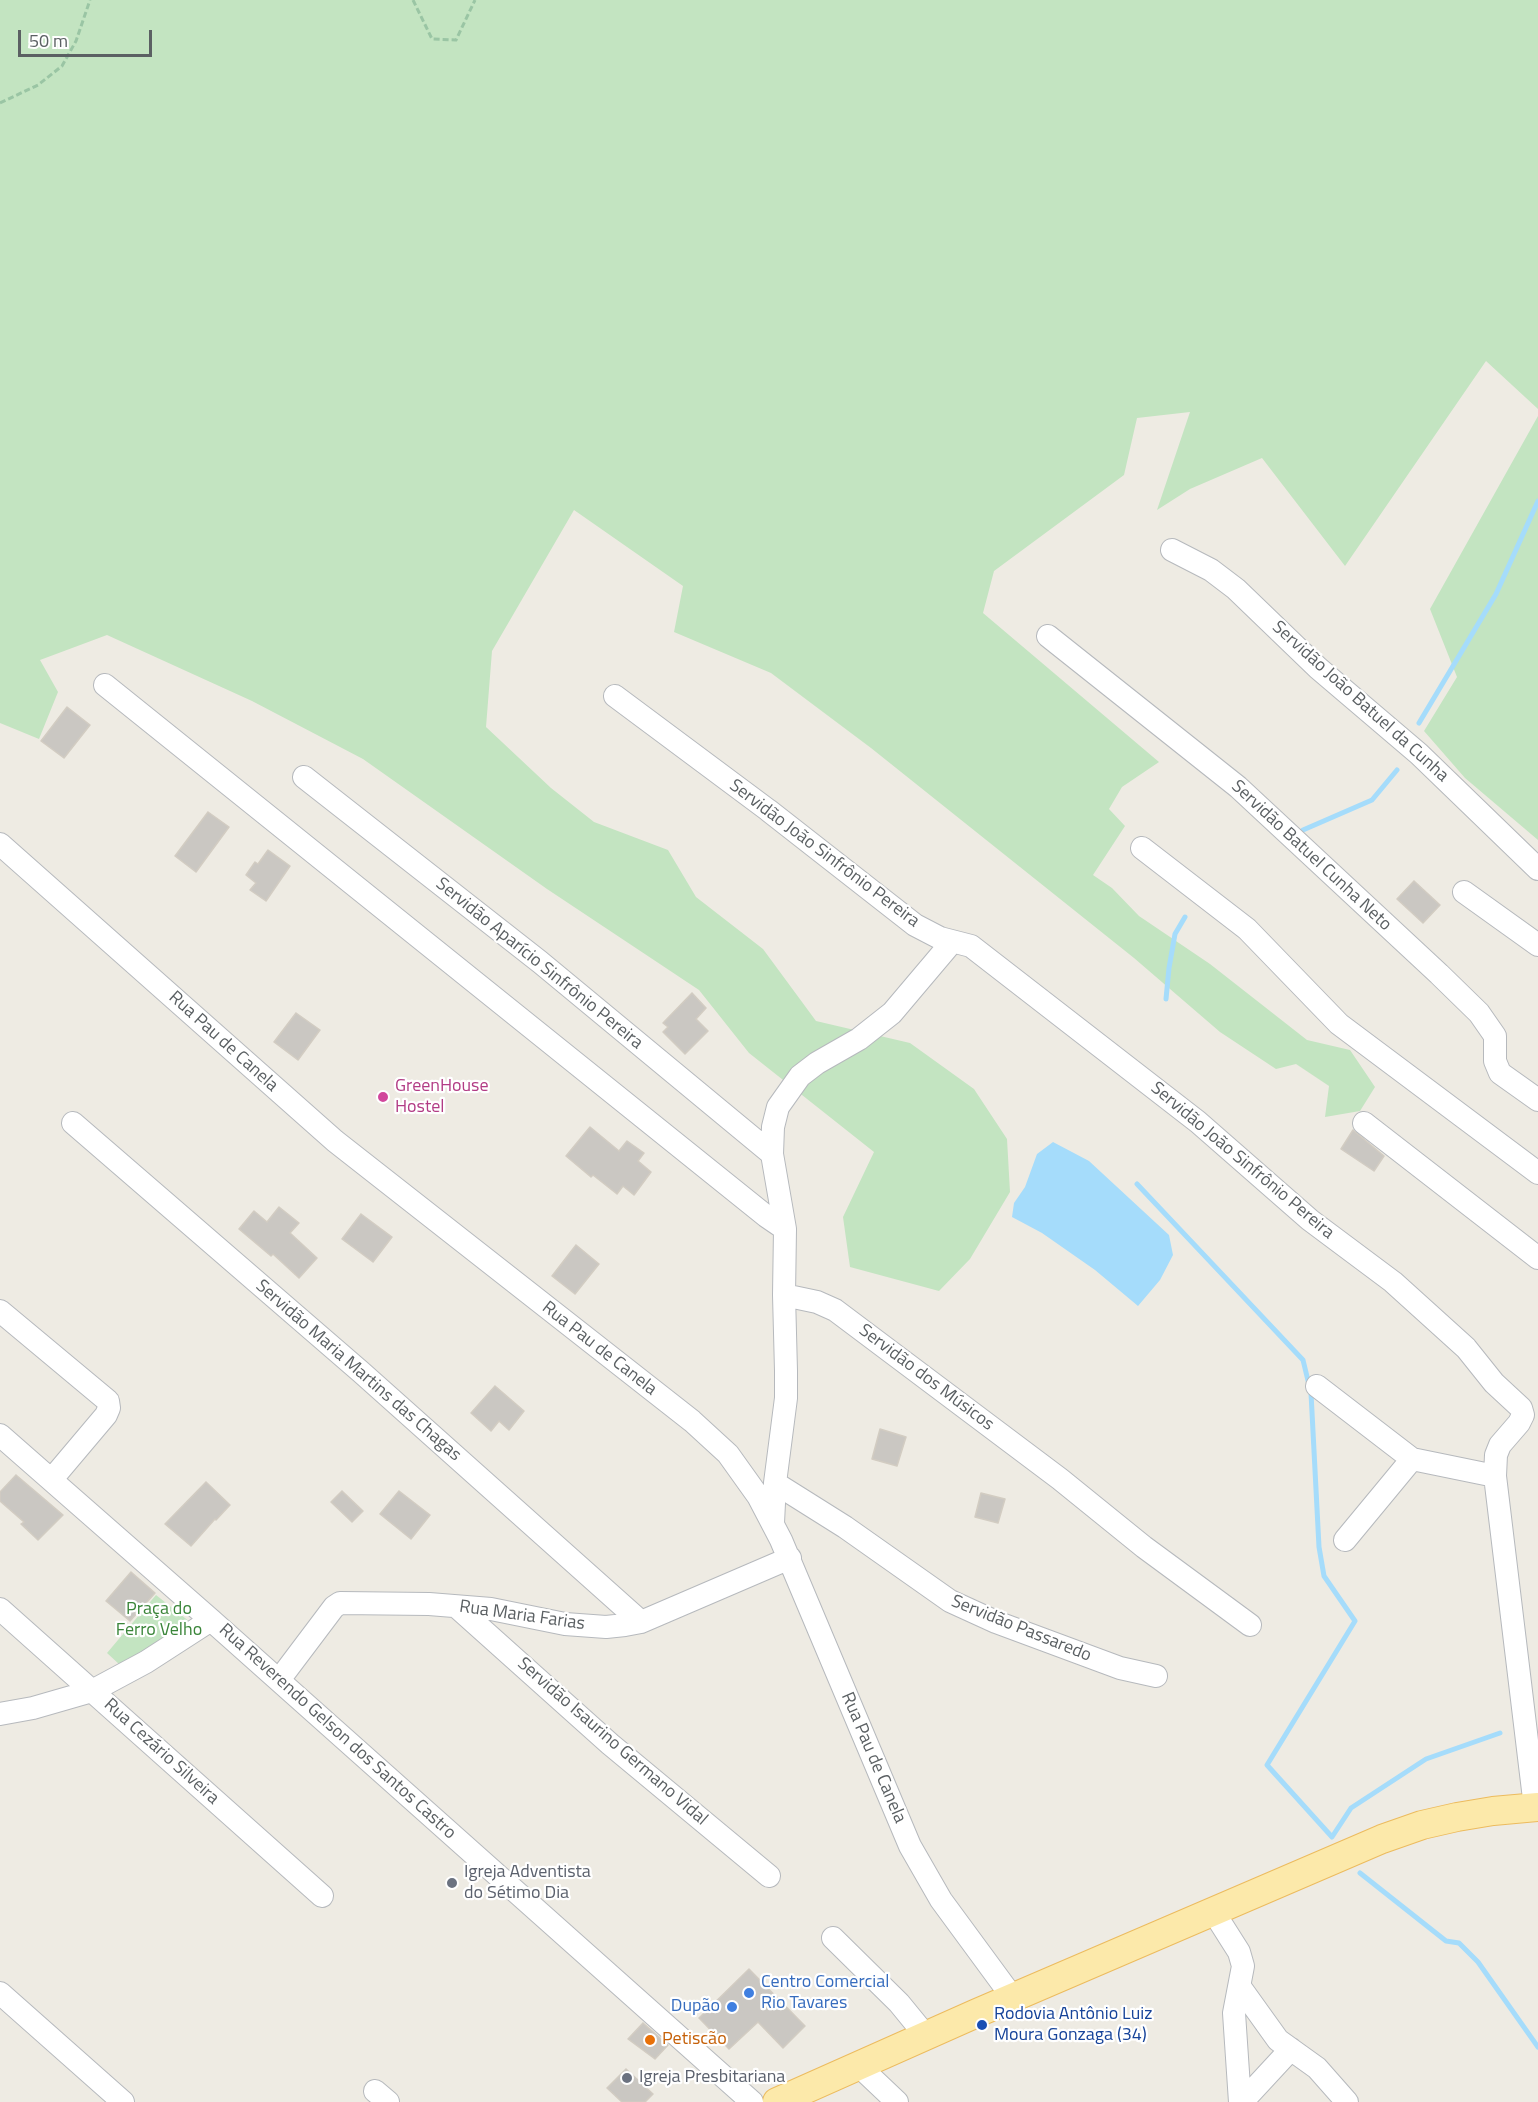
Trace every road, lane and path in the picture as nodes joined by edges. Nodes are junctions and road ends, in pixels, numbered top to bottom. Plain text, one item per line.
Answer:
1 (90, 0) edge
2 (413, 0) edge
3 (475, 0) edge
4 (0, 103) edge
5 (1172, 550) dead end
6 (1048, 636) dead end
7 (105, 685) dead end
8 (615, 696) dead end
9 (304, 777) dead end
10 (0, 844) edge
11 (1142, 848) dead end
12 (1538, 868) edge
13 (1464, 892) dead end
14 (952, 942) junction
15 (1538, 945) edge
16 (1538, 1100) edge
17 (73, 1123) dead end
18 (1364, 1123) dead end
19 (772, 1154) junction
20 (1538, 1173) edge
21 (785, 1229) junction
22 (1538, 1258) edge
23 (794, 1297) junction
24 (0, 1311) edge
25 (1317, 1386) dead end
26 (0, 1435) edge
27 (1412, 1459) junction
28 (1495, 1476) junction
29 (52, 1479) junction
30 (775, 1483) junction
31 (773, 1523) junction
32 (1345, 1540) dead end
33 (789, 1558) junction
34 (457, 1607) junction
35 (0, 1609) edge
36 (212, 1620) junction
37 (641, 1622) junction
38 (1250, 1624) dead end
39 (1156, 1676) dead end
40 (279, 1680) junction
41 (92, 1691) junction
42 (0, 1714) edge
43 (1536, 1807) edge
44 (770, 1876) dead end
45 (322, 1896) dead end
46 (1214, 1911) junction
47 (833, 1938) dead end
48 (1240, 1987) junction
49 (0, 1993) edge
50 (1013, 1998) junction
51 (926, 2036) junction
52 (1291, 2049) junction
53 (858, 2065) junction
54 (123, 2102) edge
55 (752, 2102) edge
56 (777, 2102) edge
57 (897, 2102) edge
58 (1241, 2102) edge
59 (1347, 2102) edge

1 - 4 path
2 - 3 path
5 - 12 street, Servidão João Batuel da Cunha
6 - 16 street, Servidão Batuel Cunha Neto
7 - 21 street
8 - 14 street, Servidão João Sinfrônio Pereira
9 - 19 street, Servidão Aparício Sinfrônio Pereira
10 - 31 street, Rua Pau de Canela
11 - 20 street
13 - 15 street
14 - 19 street
14 - 28 street, Servidão João Sinfrônio Pereira
17 - 37 street, Servidão Maria Martins das Chagas
18 - 22 street
19 - 21 street
21 - 23 street
23 - 30 street
23 - 38 street, Servidão dos Músicos
24 - 29 street
25 - 27 street
26 - 29 street, Rua Reverendo Gelson dos Santos Castro
27 - 28 street
27 - 32 street
28 - 43 street, Servidão João Sinfrônio Pereira
29 - 36 street, Rua Reverendo Gelson dos Santos Castro
30 - 31 street
30 - 39 street, Servidão Passaredo
31 - 33 street, Rua Pau de Canela
33 - 37 street, Rua Maria Farias
33 - 50 street, Rua Pau de Canela
34 - 37 street, Rua Maria Farias
34 - 40 street, Rua Maria Farias
34 - 44 street, Servidão Isaurino Germano Vidal
35 - 41 street, Rua Cezário Silveira
36 - 40 street, Rua Reverendo Gelson dos Santos Castro
36 - 41 street
40 - 55 street, Rua Reverendo Gelson dos Santos Castro
41 - 42 street
41 - 45 street, Rua Cezário Silveira
43 - 46 main road
46 - 48 street
46 - 50 main road
47 - 51 street
48 - 52 street
48 - 58 street
49 - 54 street
50 - 51 main road
51 - 53 main road
52 - 58 street
52 - 59 street
53 - 56 main road
53 - 57 street

